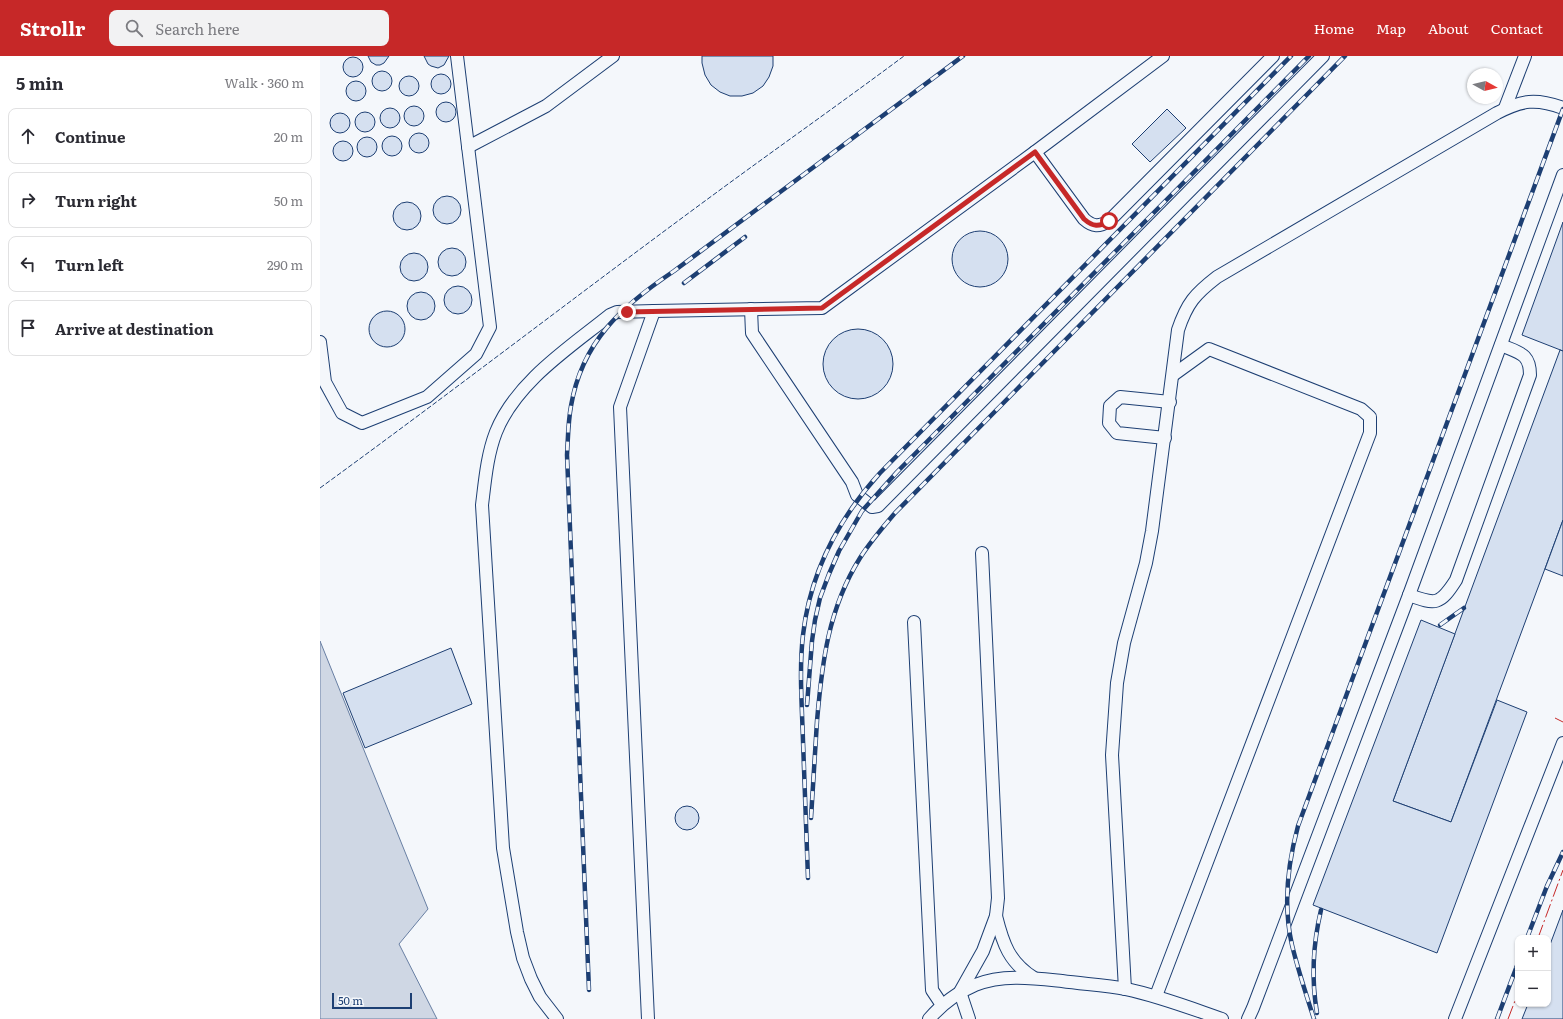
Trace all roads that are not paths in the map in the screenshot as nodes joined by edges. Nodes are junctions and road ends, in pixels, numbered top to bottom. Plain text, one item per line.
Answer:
1 (457, 56) edge
2 (613, 56) edge
3 (1162, 56) edge
4 (1273, 56) edge
5 (1323, 56) edge
6 (1525, 56) edge
7 (1505, 108) junction
8 (1563, 108) edge
9 (468, 146) junction
10 (1035, 152) junction
11 (1563, 175) edge
12 (751, 309) junction
13 (654, 312) junction
14 (320, 344) edge
15 (1501, 345) junction
16 (1172, 375) junction
17 (1170, 402) junction
18 (1165, 438) junction
19 (982, 553) dead end
20 (1409, 595) junction
21 (914, 622) dead end
22 (1563, 743) edge
23 (996, 916) junction
24 (1034, 978) junction
25 (1125, 989) junction
26 (960, 992) junction
27 (1156, 996) junction
28 (942, 1005) junction
29 (557, 1019) edge
30 (648, 1019) edge
31 (928, 1019) edge
32 (969, 1019) edge
33 (1222, 1019) edge
34 (1248, 1019) edge
35 (1456, 1019) edge

1 - 9 lane
2 - 9 lane
3 - 10 lane
4 - 10 lane
5 - 12 lane
6 - 7 lane
7 - 8 lane
7 - 16 lane
9 - 14 lane
10 - 12 lane
11 - 15 lane
12 - 13 lane
13 - 29 lane
13 - 30 lane
15 - 20 lane
15 - 20 lane
16 - 17 lane
16 - 27 lane
17 - 18 lane
17 - 18 lane
18 - 25 lane
19 - 23 lane
20 - 34 lane
21 - 28 lane
22 - 35 lane
23 - 24 lane
23 - 26 lane
24 - 25 lane
24 - 26 lane
25 - 27 lane
26 - 28 lane
26 - 32 lane
27 - 33 lane
28 - 31 lane

